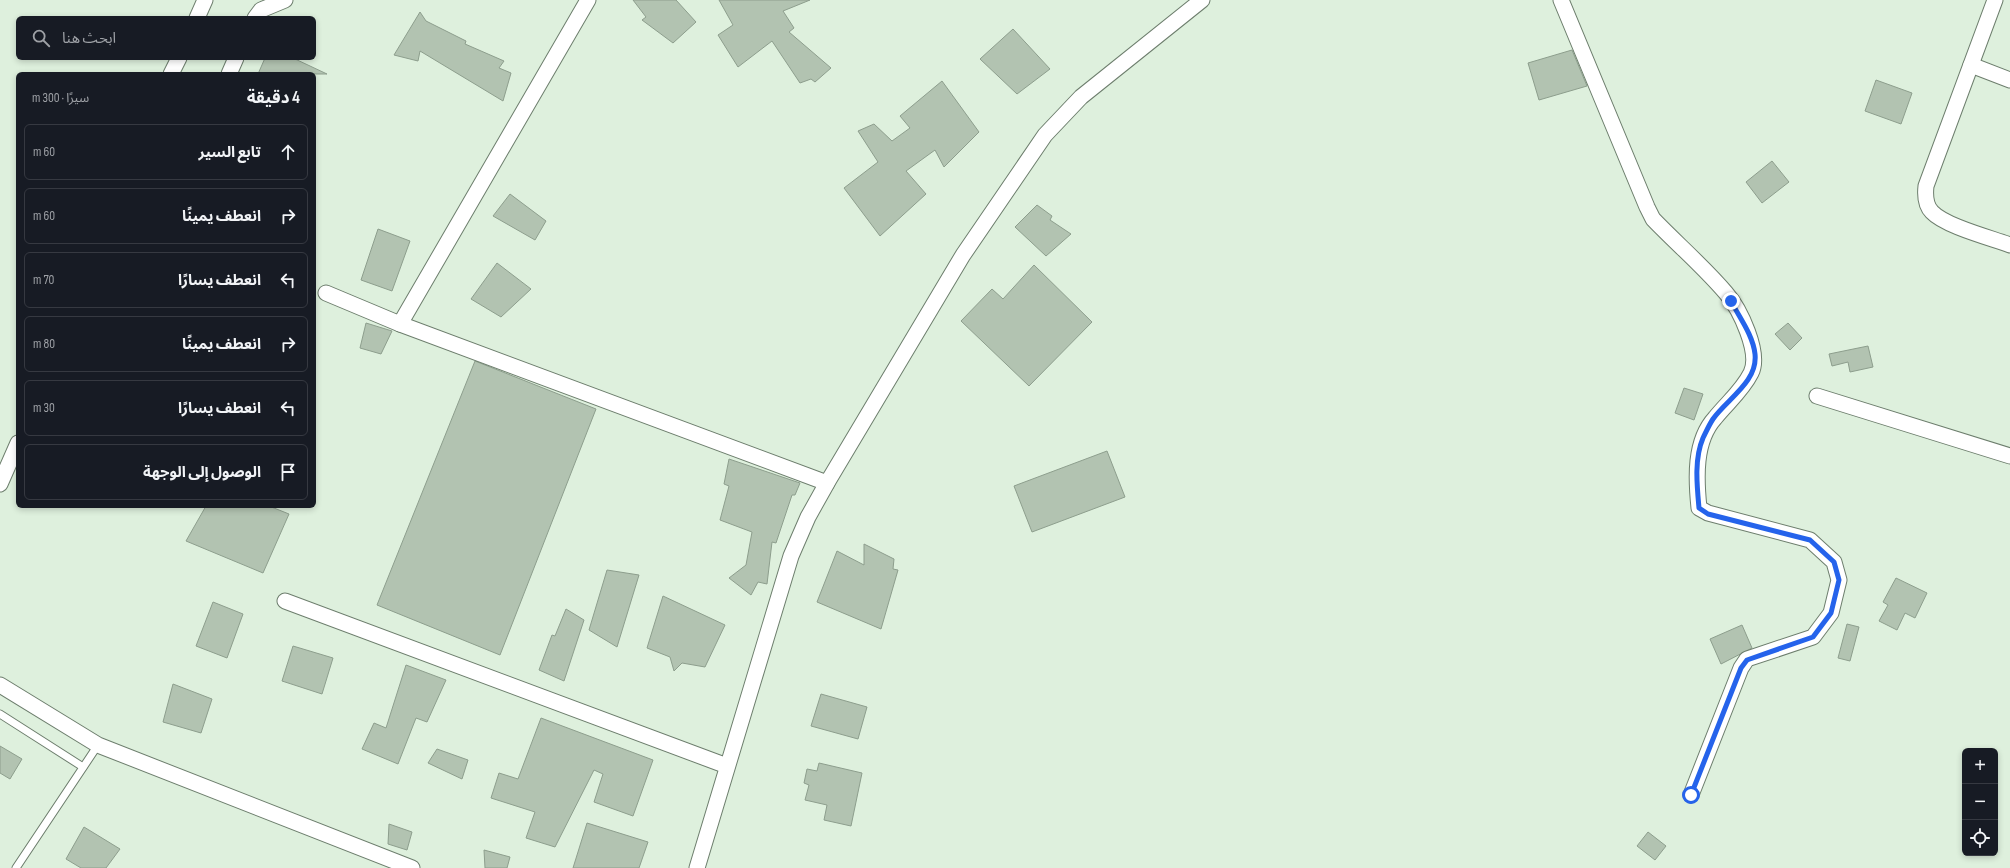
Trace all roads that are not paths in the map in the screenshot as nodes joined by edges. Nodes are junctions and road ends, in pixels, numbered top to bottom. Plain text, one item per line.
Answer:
1 (205, 0) edge
2 (285, 0) edge
3 (588, 0) edge
4 (1202, 0) edge
5 (1561, 0) edge
6 (1995, 0) edge
7 (198, 16) edge
8 (256, 16) edge
9 (178, 60) edge
10 (235, 60) edge
11 (1971, 65) junction
12 (173, 72) edge
13 (230, 72) edge
14 (2010, 80) edge
15 (2010, 245) edge
16 (326, 293) dead end
17 (400, 324) junction
18 (1817, 396) dead end
19 (16, 447) edge
20 (2010, 456) edge
21 (0, 484) edge
22 (827, 484) junction
23 (285, 601) dead end
24 (0, 685) edge
25 (0, 714) edge
26 (98, 745) junction
27 (727, 766) junction
28 (83, 767) junction
29 (1691, 795) dead end
30 (16, 868) edge
31 (412, 868) edge
32 (697, 868) edge

1 - 7 street
2 - 8 street
3 - 17 street
4 - 22 street
5 - 29 street
6 - 11 street
9 - 12 street
10 - 13 street
11 - 14 street
11 - 15 street
16 - 17 street
17 - 22 street
18 - 20 street
19 - 21 street
22 - 27 street
23 - 27 street
24 - 26 street
25 - 28 lane
26 - 28 lane
26 - 31 street
27 - 32 street
28 - 30 lane

